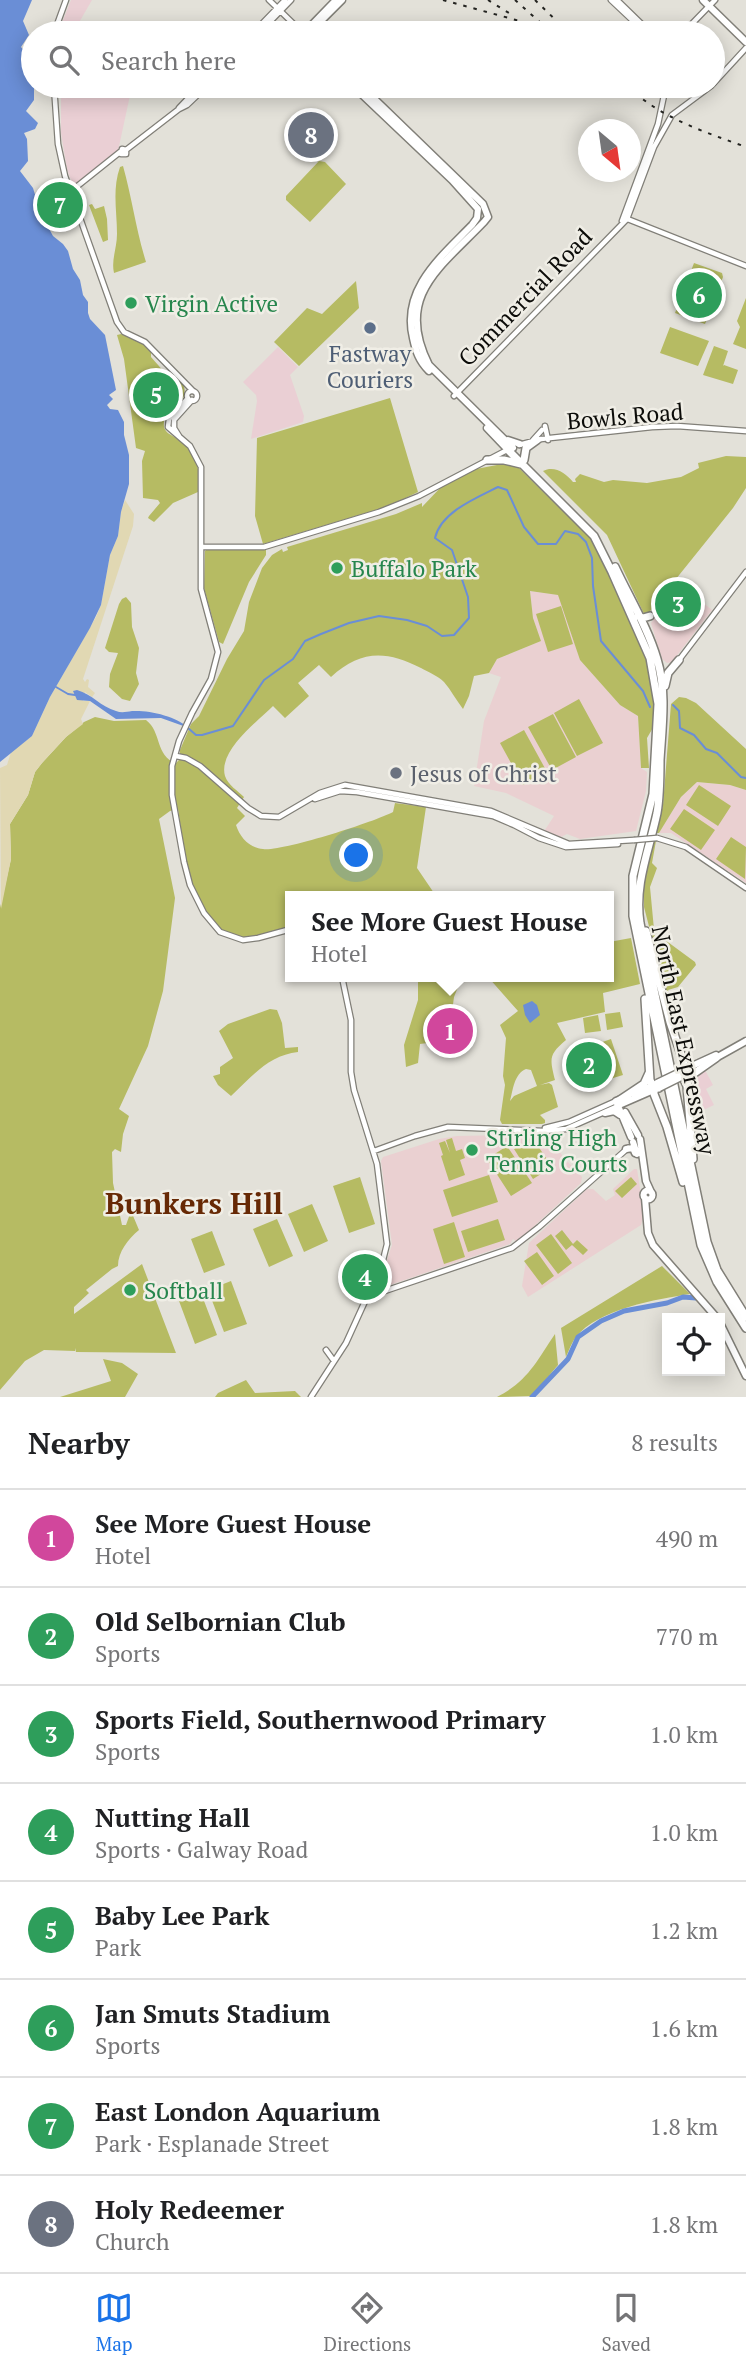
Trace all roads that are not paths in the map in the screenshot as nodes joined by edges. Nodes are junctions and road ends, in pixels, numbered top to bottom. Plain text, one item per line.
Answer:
1 (66, 0) edge
2 (269, 0) edge
3 (285, 0) edge
4 (291, 0) edge
5 (336, 0) edge
6 (342, 0) edge
7 (611, 0) edge
8 (617, 0) edge
9 (703, 0) edge
10 (715, 0) edge
11 (709, 6) junction
12 (279, 9) junction
13 (58, 21) edge
14 (266, 21) edge
15 (269, 21) edge
16 (292, 21) edge
17 (316, 21) edge
18 (322, 21) edge
19 (635, 21) edge
20 (637, 21) edge
21 (695, 21) edge
22 (724, 21) edge
23 (725, 22) edge
24 (746, 42) edge
25 (746, 48) edge
26 (725, 70) edge
27 (55, 98) edge
28 (189, 98) edge
29 (194, 98) edge
30 (366, 98) edge
31 (374, 98) edge
32 (664, 98) edge
33 (694, 99) edge
34 (179, 109) junction
35 (73, 190) junction
36 (635, 202) junction
37 (624, 220) junction
38 (636, 222) junction
39 (746, 266) edge
40 (455, 394) junction
41 (190, 396) junction
42 (746, 431) edge
43 (179, 437) junction
44 (548, 440) junction
45 (535, 441) junction
46 (514, 447) junction
47 (487, 460) junction
48 (524, 463) junction
49 (203, 547) junction
50 (746, 572) edge
51 (650, 616) dead end
52 (640, 620) junction
53 (647, 651) junction
54 (678, 660) joint
55 (663, 707) junction
56 (176, 756) junction
57 (635, 840) junction
58 (608, 841) junction
59 (563, 844) junction
60 (616, 844) junction
61 (746, 888) edge
62 (639, 900) junction
63 (285, 931) edge
64 (636, 937) junction
65 (343, 982) edge
66 (746, 1041) edge
67 (726, 1051) junction
68 (716, 1058) junction
69 (650, 1068) junction
70 (683, 1072) junction
71 (655, 1086) junction
72 (687, 1086) junction
73 (643, 1095) junction
74 (657, 1101) junction
75 (619, 1103) junction
76 (605, 1113) junction
77 (631, 1120) junction
78 (629, 1128) junction
79 (537, 1129) junction
80 (634, 1139) junction
81 (374, 1151) junction
82 (623, 1151) junction
83 (638, 1158) junction
84 (648, 1196) junction
85 (700, 1230) junction
86 (372, 1285) junction
87 (380, 1292) junction
88 (366, 1297) junction
89 (712, 1313) edge
90 (746, 1317) edge
91 (746, 1328) edge
92 (351, 1332) junction
93 (725, 1333) edge
94 (356, 1338) dead end
95 (326, 1350) dead end
96 (334, 1361) junction
97 (746, 1376) edge
98 (311, 1397) edge

1 - 13 street
2 - 12 street
3 - 12 street
4 - 12 street
5 - 17 main road
6 - 18 main road
7 - 19 street
8 - 20 street
9 - 11 main road
10 - 11 street
11 - 21 street
11 - 22 main road
12 - 14 street
12 - 15 street
12 - 16 street
23 - 24 main road
25 - 26 street, Commercial Road
27 - 35 street
28 - 34 street
29 - 34 street
30 - 40 main road
31 - 40 main road
32 - 37 street, Commercial Road
33 - 36 street, Commercial Road
34 - 35 street
35 - 41 street
36 - 37 street, Commercial Road
36 - 38 street
37 - 38 street
37 - 40 street, Commercial Road
38 - 39 street
40 - 46 main road
40 - 46 main road
41 - 43 street
41 - 43 street
42 - 44 street, Bowls Road
43 - 49 street
44 - 45 street, Bowls Road
44 - 45 street
45 - 46 street, Bowls Road
45 - 48 highway
46 - 47 street, Bowls Road
46 - 48 highway
47 - 48 highway
47 - 49 street, Bowls Road
48 - 52 highway
48 - 53 highway
49 - 56 street
50 - 54 street
51 - 52 highway
52 - 53 highway
52 - 55 highway
53 - 64 highway, North East Expressway
54 - 55 highway
55 - 62 highway, North East Expressway
56 - 59 street
56 - 63 street
57 - 58 street
57 - 60 street
57 - 61 street, bridge
58 - 59 street
58 - 60 street
59 - 60 street
62 - 70 highway
62 - 85 highway, North East Expressway
64 - 69 highway
64 - 85 highway, North East Expressway
65 - 81 street
66 - 67 main road
67 - 68 main road
67 - 70 main road
68 - 70 main road
68 - 72 highway
69 - 71 highway
69 - 75 highway
70 - 71 main road, bridge
70 - 72 highway
71 - 73 main road
71 - 74 highway
71 - 75 main road
72 - 85 highway
73 - 74 highway
73 - 75 main road
73 - 77 main road
74 - 85 highway
75 - 76 street
75 - 77 main road
75 - 78 main road
75 - 79 street
76 - 78 main road
76 - 79 street
77 - 80 main road
78 - 80 main road
79 - 81 street
80 - 82 street
80 - 83 main road
80 - 84 main road
81 - 86 street
82 - 83 main road
82 - 87 street
83 - 84 main road
84 - 89 main road
85 - 90 highway, North East Expressway
85 - 91 highway, North East Expressway
86 - 87 street
86 - 88 street
87 - 88 street
88 - 92 street
92 - 94 street
92 - 96 street
93 - 97 main road
95 - 96 street
96 - 98 street

